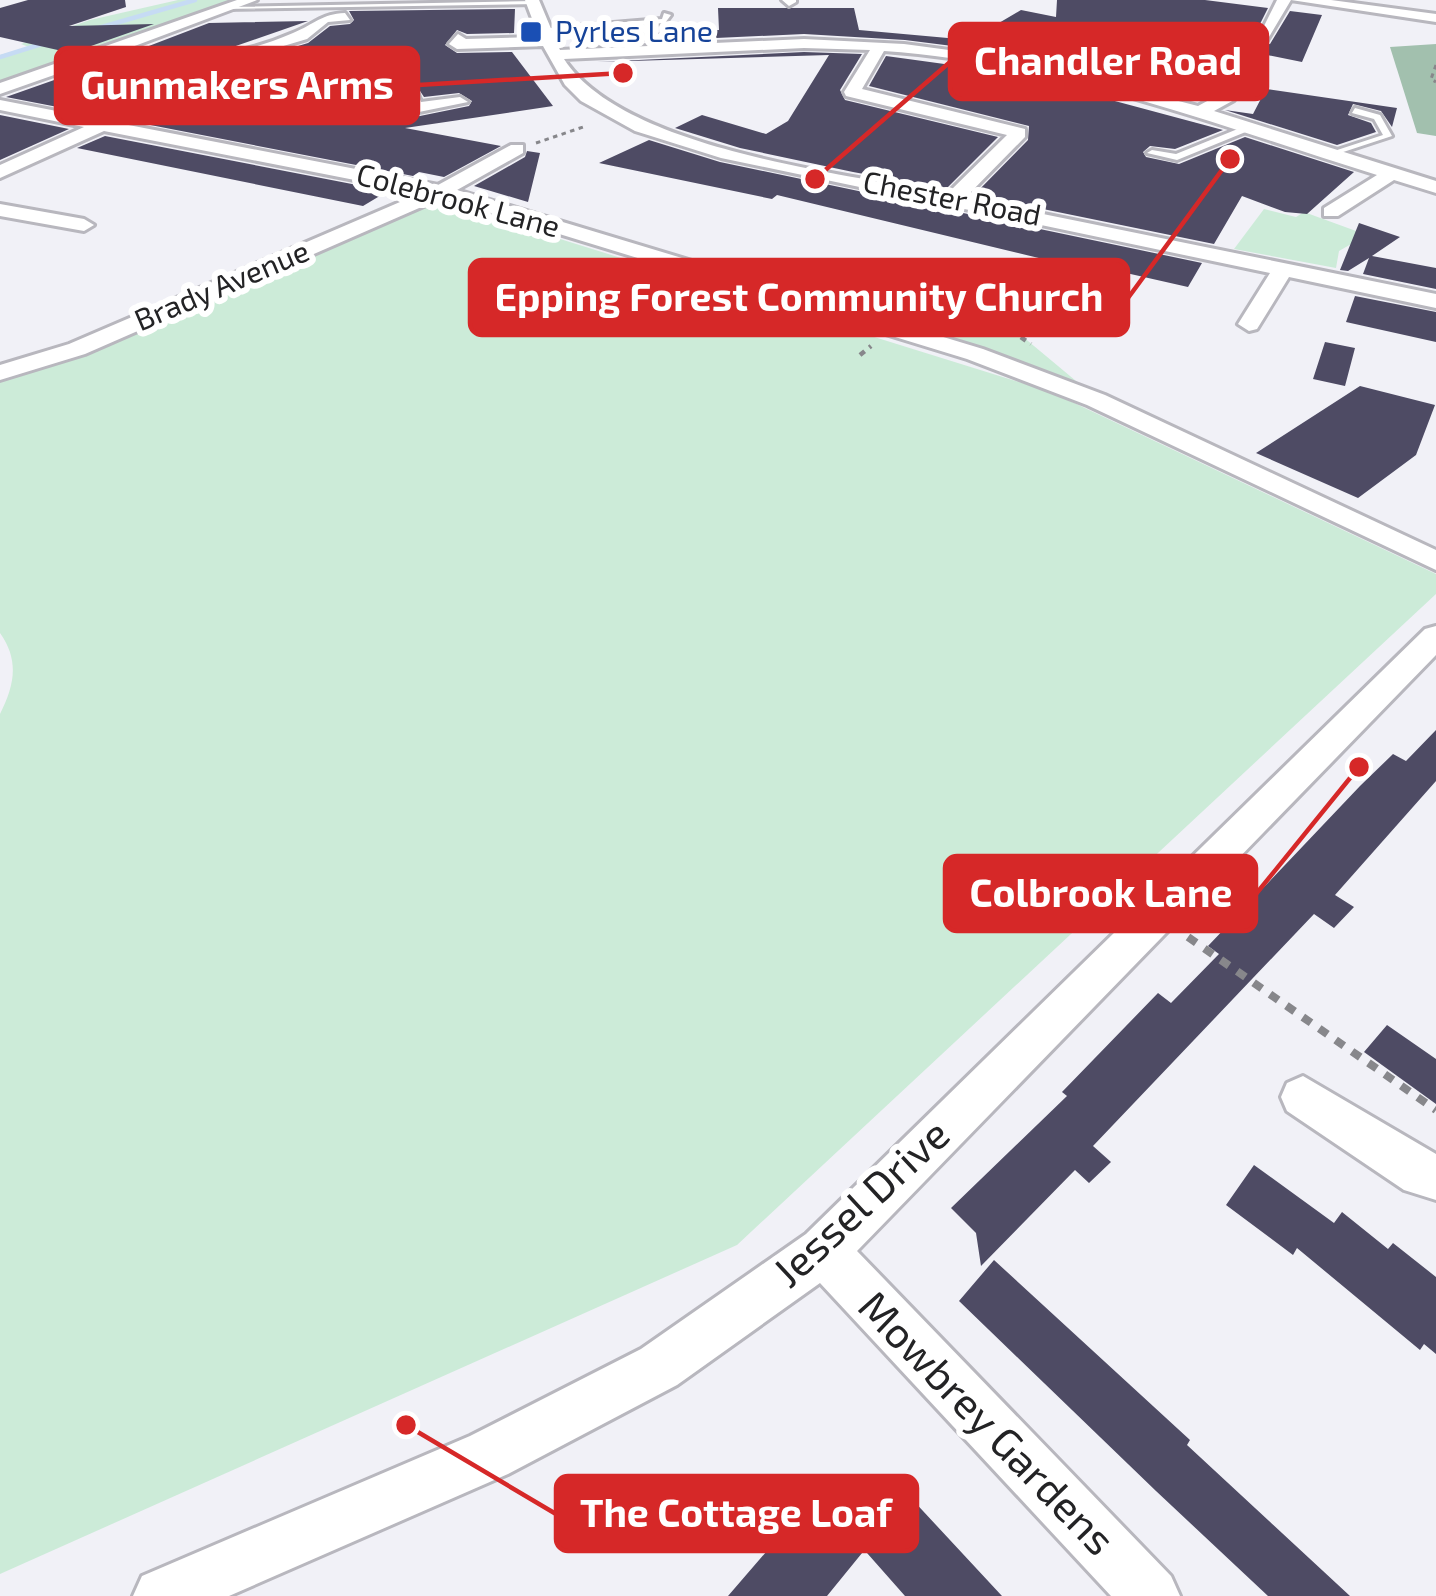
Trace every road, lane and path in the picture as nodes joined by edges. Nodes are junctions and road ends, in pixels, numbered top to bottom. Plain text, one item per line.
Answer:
1 (250, 0) edge
2 (1284, 0) edge
3 (1298, 0) edge
4 (1347, 0) edge
5 (532, 2) edge
6 (228, 9) junction
7 (1383, 11) junction
8 (667, 15) dead end
9 (345, 17) dead end
10 (1436, 18) edge
11 (1062, 32) dead end
12 (1261, 39) dead end
13 (549, 42) junction
14 (455, 45) dead end
15 (880, 46) junction
16 (106, 51) junction
17 (211, 64) junction
18 (1011, 64) junction
19 (1436, 65) edge
20 (1242, 73) dead end
21 (1436, 82) edge
22 (0, 89) edge
23 (460, 102) dead end
24 (0, 104) edge
25 (1355, 111) dead end
26 (1196, 114) junction
27 (620, 116) junction
28 (100, 126) junction
29 (1245, 129) junction
30 (525, 147) joint
31 (1152, 153) dead end
32 (1331, 155) junction
33 (0, 172) edge
34 (1391, 174) junction
35 (1436, 187) edge
36 (441, 191) junction
37 (953, 199) junction
38 (0, 210) edge
39 (1331, 212) dead end
40 (84, 225) dead end
41 (1284, 267) junction
42 (1436, 301) edge
43 (1249, 324) dead end
44 (0, 373) edge
45 (1436, 562) edge
46 (1436, 636) edge
47 (1155, 915) junction
48 (1303, 1097) dead end
49 (1436, 1110) edge
50 (1436, 1177) edge
51 (823, 1251) junction
52 (161, 1596) edge
53 (1151, 1596) edge

1 - 6 street
2 - 12 street
3 - 7 street
4 - 7 street
5 - 6 lane
5 - 13 street, Chester Road
6 - 16 street
7 - 10 street
8 - 13 lane
9 - 17 street
11 - 18 street
13 - 14 street
13 - 15 street
13 - 27 street, Chester Road
15 - 18 street
15 - 37 street
16 - 17 street
16 - 22 street
17 - 23 street
18 - 26 street
19 - 21 path
20 - 26 street
24 - 28 street, Colebrook Lane
25 - 32 lane
26 - 29 street
27 - 30 path
27 - 37 street, Chester Road
28 - 33 street
28 - 36 street, Colebrook Lane
29 - 31 lane
29 - 32 street
30 - 36 street, Brady Avenue
32 - 34 street
34 - 35 street
34 - 39 street
36 - 44 street, Brady Avenue
36 - 45 street, Colebrook Lane
37 - 41 street, Chester Road
38 - 40 street
41 - 42 street, Chester Road
41 - 43 street
46 - 47 street, Jessel Drive
47 - 49 path
47 - 51 street, Jessel Drive
48 - 50 street
51 - 52 street, Jessel Drive
51 - 53 street, Mowbrey Gardens

